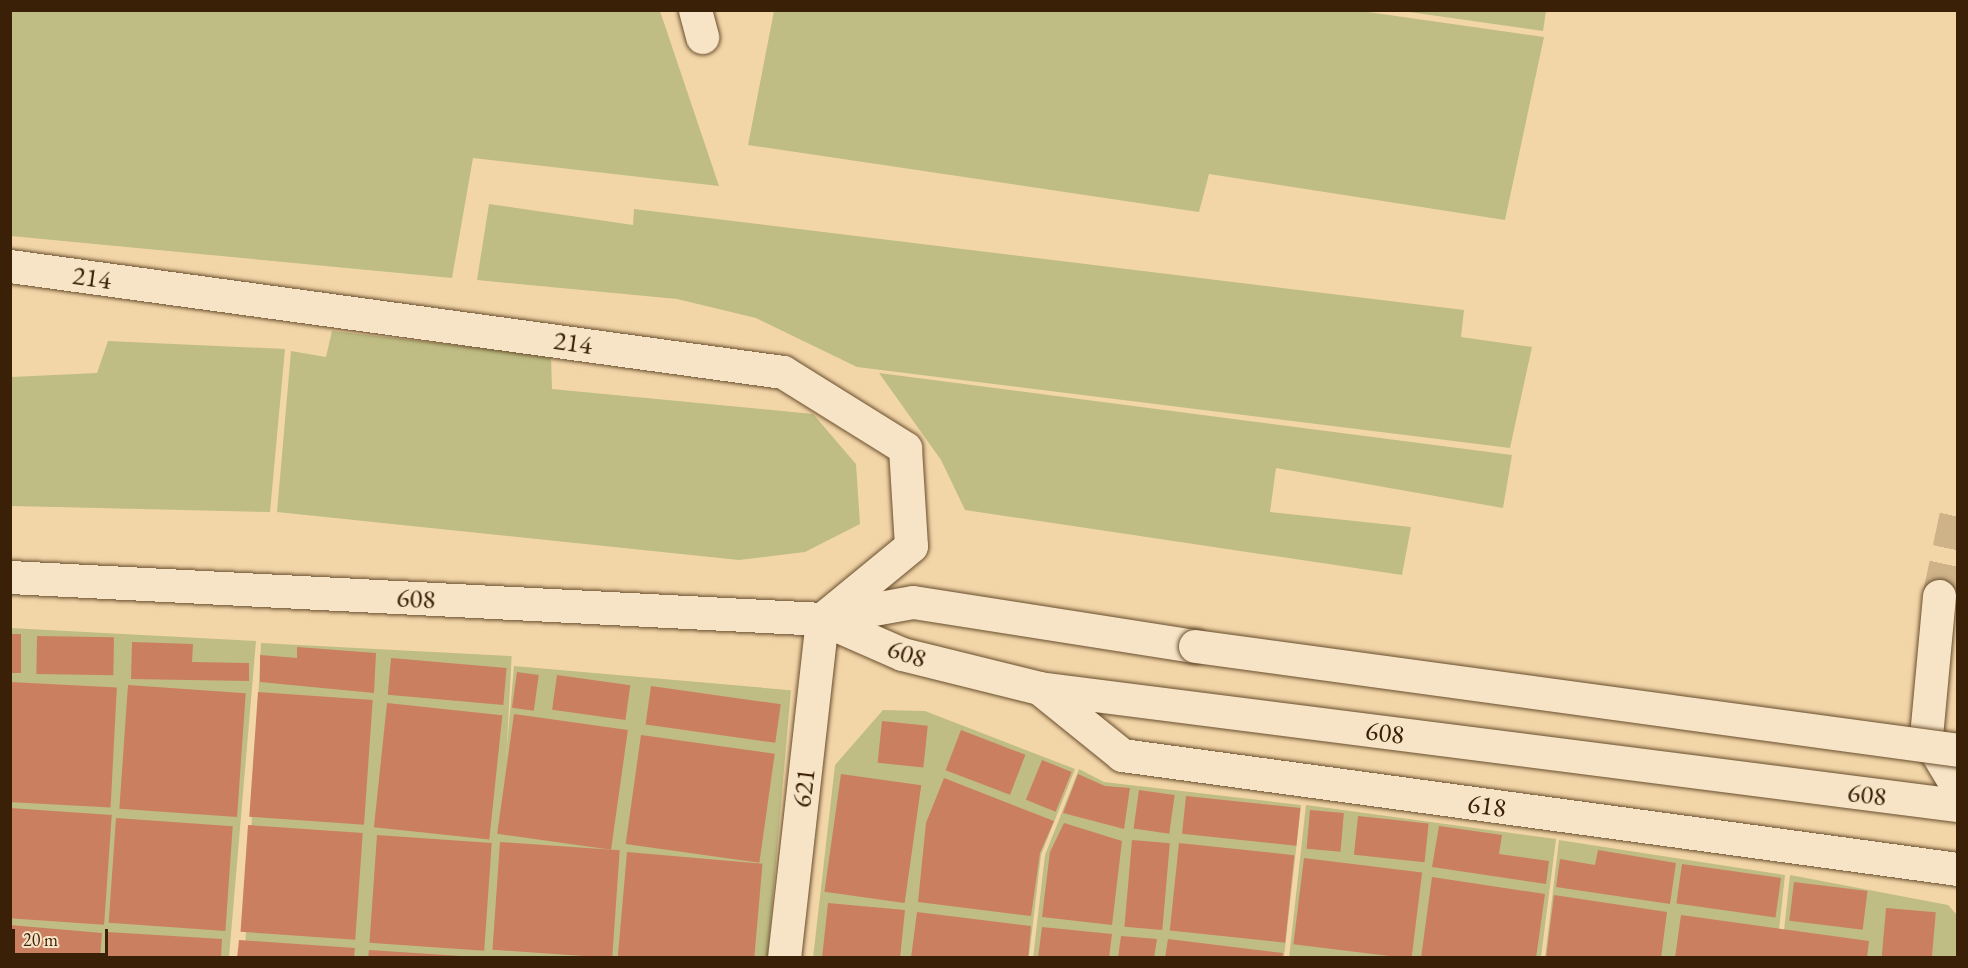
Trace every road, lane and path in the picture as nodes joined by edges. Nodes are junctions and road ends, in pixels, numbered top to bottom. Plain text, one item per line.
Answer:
1 (10, 266) edge
2 (10, 577) edge
3 (1939, 596) tunnel mouth
4 (822, 619) junction
5 (1039, 688) junction
6 (1958, 750) edge
7 (1958, 788) edge
8 (1958, 805) edge
9 (1958, 868) edge
10 (784, 957) edge

1 - 4 street, 214
2 - 4 street, 608
3 - 7 street
4 - 5 street, 608
4 - 6 street, 608, bridge
4 - 10 street, 621
5 - 8 street, 608
5 - 9 street, 618

